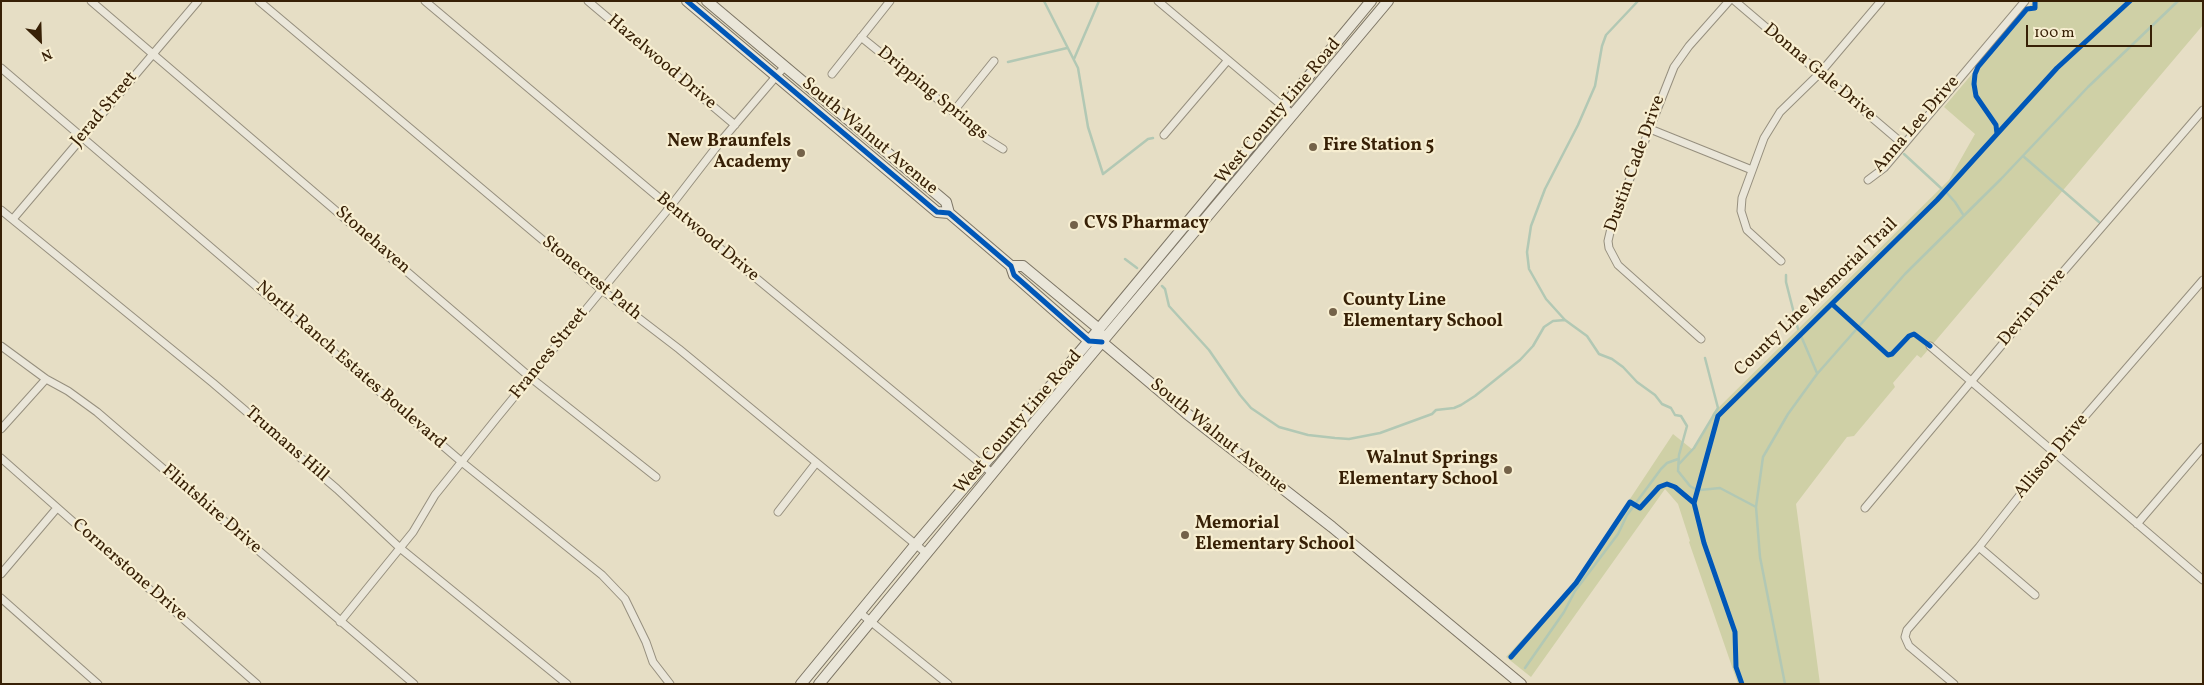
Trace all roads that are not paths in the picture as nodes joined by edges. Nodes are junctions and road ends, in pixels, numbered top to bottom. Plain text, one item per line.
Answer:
1 (91, 1) edge
2 (198, 1) edge
3 (259, 1) edge
4 (424, 1) edge
5 (588, 1) edge
6 (687, 1) edge
7 (708, 1) edge
8 (890, 1) edge
9 (1158, 1) edge
10 (1372, 1) edge
11 (1388, 1) edge
12 (1729, 1) edge
13 (1735, 1) edge
14 (1881, 1) edge
15 (2025, 1) edge
16 (861, 37) junction
17 (153, 53) junction
18 (1228, 60) junction
19 (994, 61) dead end
20 (784, 66) junction
21 (1, 68) edge
22 (1820, 73) junction
23 (832, 74) dead end
24 (775, 76) junction
25 (1283, 106) junction
26 (2203, 110) edge
27 (953, 112) junction
28 (1292, 114) junction
29 (735, 125) junction
30 (1650, 129) junction
31 (1164, 134) dead end
32 (82, 136) junction
33 (1903, 144) junction
34 (1003, 149) dead end
35 (1752, 170) junction
36 (1868, 180) dead end
37 (670, 208) junction
38 (1, 210) edge
39 (948, 213) junction
40 (13, 219) junction
41 (1780, 261) dead end
42 (1011, 266) junction
43 (2203, 280) edge
44 (602, 290) junction
45 (1099, 329) junction
46 (1702, 339) dead end
47 (1089, 341) junction
48 (1102, 342) junction
49 (1, 346) edge
50 (1930, 346) dead end
51 (531, 378) junction
52 (46, 379) junction
53 (1971, 381) junction
54 (1, 429) edge
55 (2203, 447) edge
56 (2054, 452) junction
57 (1, 458) edge
58 (463, 463) junction
59 (816, 463) junction
60 (983, 465) junction
61 (992, 473) junction
62 (656, 477) dead end
63 (57, 508) junction
64 (1865, 508) dead end
65 (778, 512) dead end
66 (2137, 524) junction
67 (916, 544) junction
68 (1979, 547) junction
69 (400, 548) junction
70 (926, 553) junction
71 (1, 574) edge
72 (2203, 580) edge
73 (2035, 595) dead end
74 (1, 598) edge
75 (859, 612) junction
76 (340, 622) junction
77 (870, 622) junction
78 (98, 684) edge
79 (257, 684) edge
80 (414, 684) edge
81 (567, 684) edge
82 (670, 684) edge
83 (801, 684) edge
84 (819, 684) edge
85 (948, 684) edge
86 (1520, 684) edge
87 (1954, 684) edge

1 - 17 street, Stonehaven
2 - 17 street, Jerad Street
3 - 44 street, Stonecrest Path
4 - 37 street, Bentwood Drive
5 - 29 street, Hazelwood Drive
6 - 24 main road, South Walnut Avenue
7 - 20 main road, South Walnut Avenue
8 - 16 street
9 - 18 street
10 - 25 main road, West County Line Road
11 - 28 main road, West County Line Road
12 - 30 street, Dustin Cade Drive
13 - 22 street, Donna Gale Drive
14 - 22 street
15 - 33 street, Anna Lee Drive
16 - 23 street
16 - 27 street, Dripping Springs
17 - 32 street, Jerad Street
17 - 51 street, Stonehaven
18 - 25 street
18 - 31 street
19 - 27 street
20 - 24 street, Frances Street
20 - 39 main road, South Walnut Avenue
21 - 32 street, North Ranch Estates Boulevard
22 - 33 street, Donna Gale Drive
22 - 35 street
24 - 29 street, Frances Street
24 - 39 main road, South Walnut Avenue
25 - 28 street
25 - 45 main road, West County Line Road
26 - 53 street, Devin Drive
27 - 34 street, Dripping Springs
28 - 48 main road, West County Line Road
29 - 37 street, Frances Street
30 - 35 street
30 - 46 street, Dustin Cade Drive
32 - 40 street, Jerad Street
32 - 58 street, North Ranch Estates Boulevard
33 - 36 street, Anna Lee Drive
35 - 41 street
37 - 44 street, Frances Street
37 - 60 street, Bentwood Drive
38 - 40 street, Trumans Hill
39 - 42 main road, South Walnut Avenue
40 - 69 street, Trumans Hill
42 - 45 main road, South Walnut Avenue
42 - 47 main road, South Walnut Avenue
43 - 56 street, Allison Drive
44 - 51 street, Frances Street
44 - 59 street, Stonecrest Path
45 - 47 main road, West County Line Road
45 - 48 main road
47 - 48 main road
47 - 60 main road, West County Line Road
48 - 61 main road, West County Line Road
48 - 86 main road, South Walnut Avenue
49 - 52 street, Flintshire Drive
50 - 53 street
51 - 58 street, Frances Street
51 - 62 street, Stonehaven
52 - 54 street
52 - 76 street, Flintshire Drive
53 - 56 street
53 - 64 street, Devin Drive
55 - 66 street
56 - 66 street
56 - 68 street, Allison Drive
57 - 63 street, Cornerstone Drive
58 - 69 street, Frances Street
58 - 82 street, North Ranch Estates Boulevard
59 - 65 street
59 - 67 street, Stonecrest Path
60 - 61 street, Bentwood Drive
60 - 67 main road, West County Line Road
61 - 70 main road, West County Line Road
63 - 71 street
63 - 79 street, Cornerstone Drive
66 - 72 street
67 - 70 street, Stonecrest Path
67 - 75 main road, West County Line Road
68 - 73 street
68 - 87 street, Allison Drive
69 - 76 street, Frances Street
69 - 81 street, Trumans Hill
70 - 77 main road, West County Line Road
74 - 78 street
75 - 77 street
75 - 83 main road, West County Line Road
76 - 80 street, Flintshire Drive
77 - 84 main road, West County Line Road
77 - 85 street

